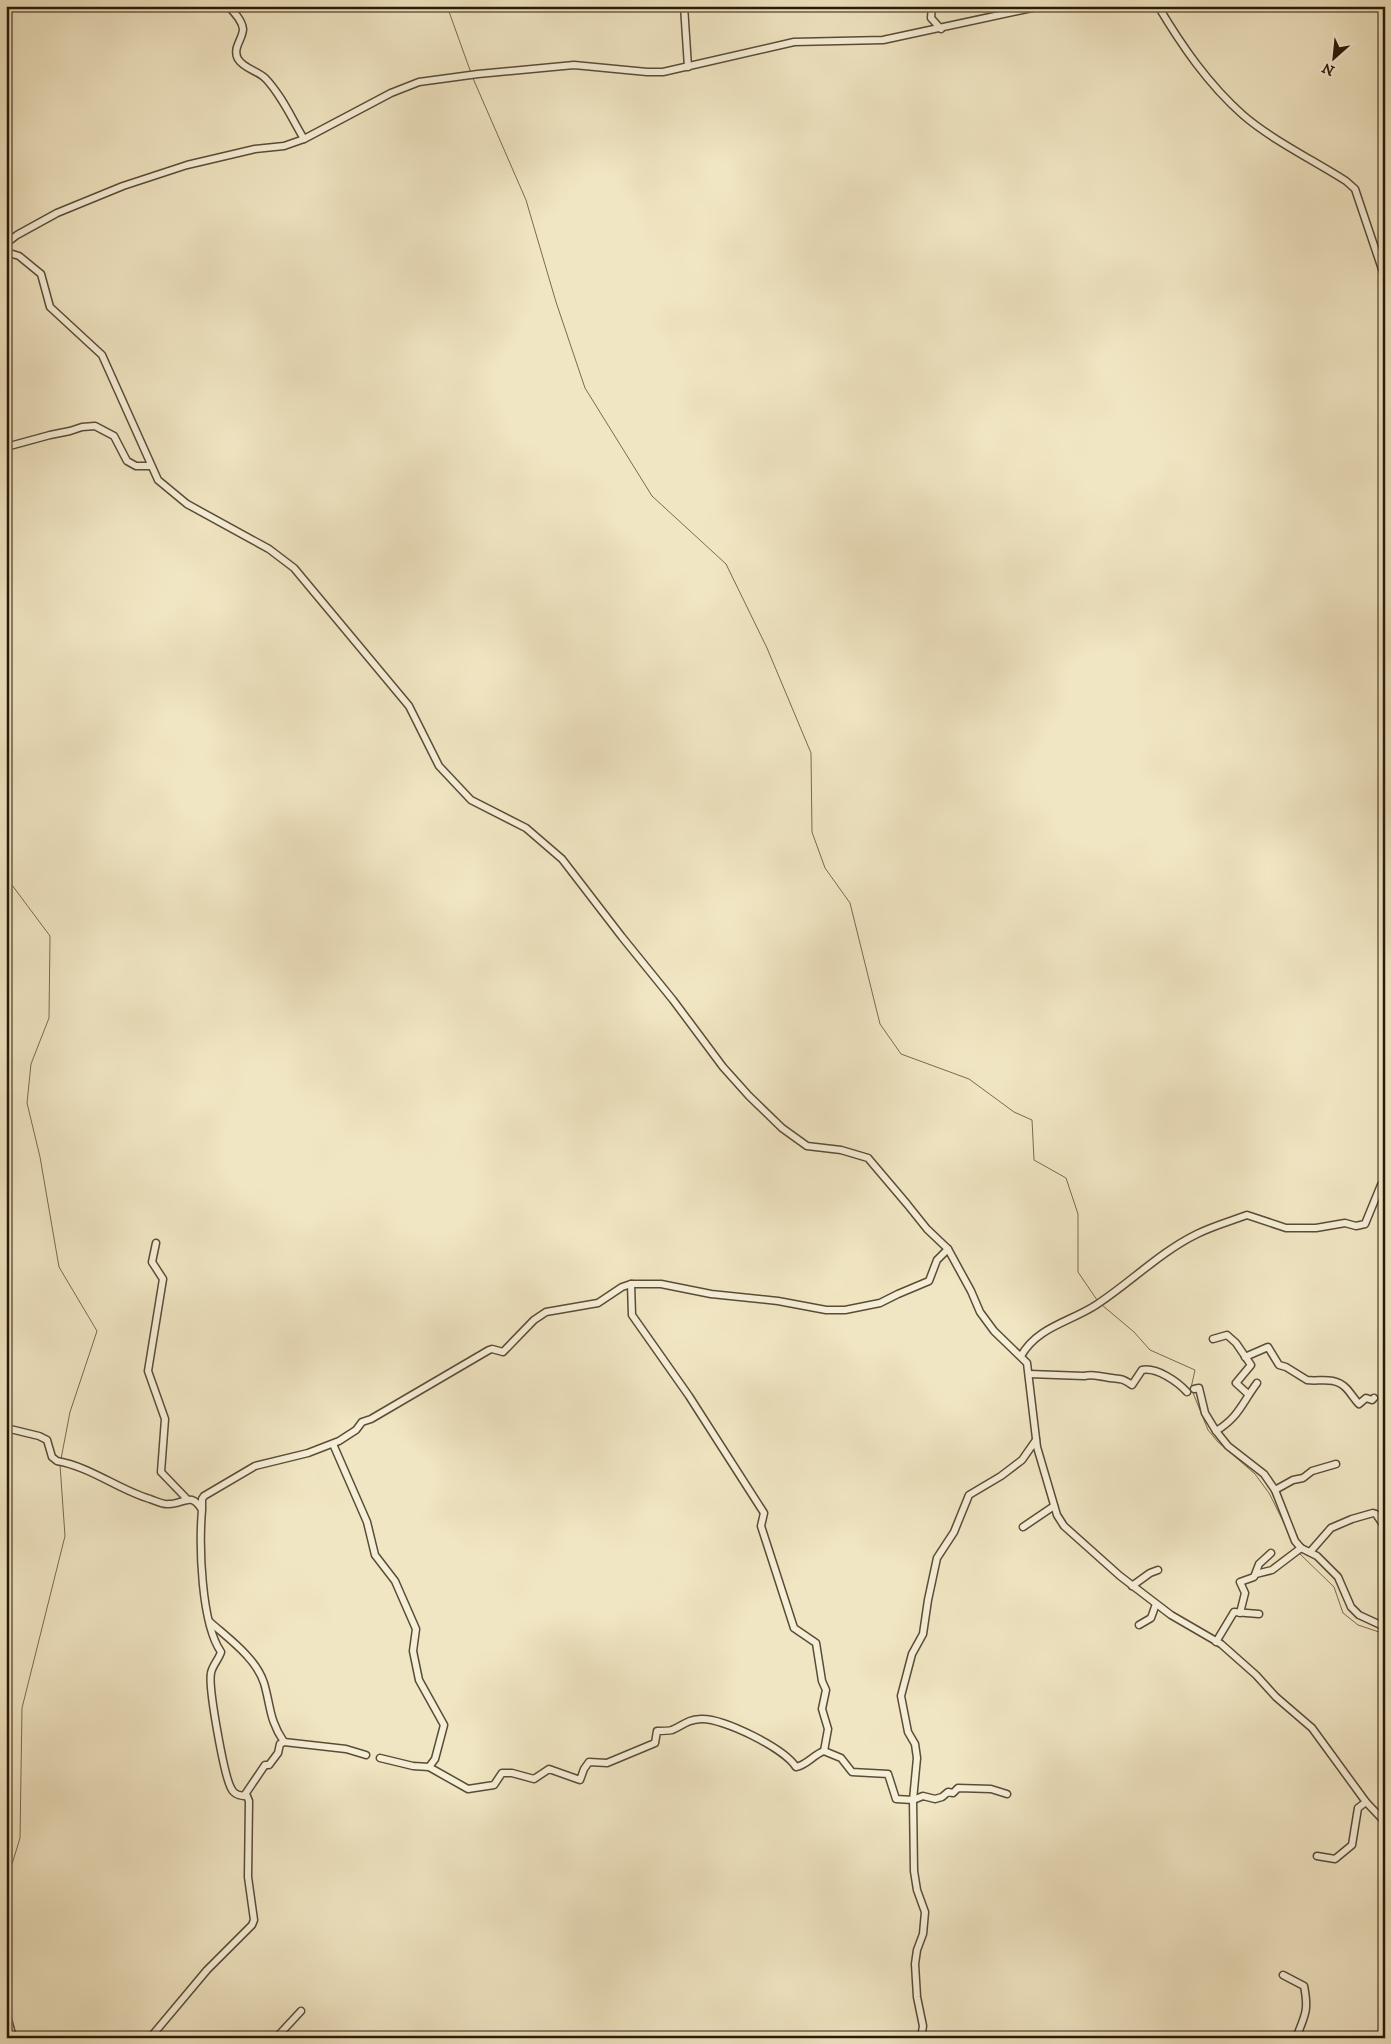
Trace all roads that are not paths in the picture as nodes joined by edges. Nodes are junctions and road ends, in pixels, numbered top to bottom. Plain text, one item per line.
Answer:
1 (228, 6) edge
2 (684, 6) edge
3 (932, 6) edge
4 (1041, 6) edge
5 (1158, 6) edge
6 (941, 29) junction
7 (688, 67) junction
8 (304, 139) junction
9 (7, 242) edge
10 (6, 251) edge
11 (1385, 278) edge
12 (6, 447) edge
13 (151, 466) junction
14 (1385, 1183) edge
15 (156, 1243) dead end
16 (948, 1249) junction
17 (631, 1284) junction
18 (1214, 1339) dead end
19 (1021, 1356) junction
20 (1246, 1357) junction
21 (1029, 1374) junction
22 (1257, 1383) dead end
23 (1248, 1394) junction
24 (1374, 1398) dead end
25 (6, 1428) edge
26 (1216, 1431) junction
27 (1036, 1440) junction
28 (333, 1444) junction
29 (1336, 1464) dead end
30 (1275, 1490) junction
31 (186, 1498) junction
32 (1054, 1506) junction
33 (202, 1508) junction
34 (1382, 1523) dead end
35 (1023, 1528) dead end
36 (1298, 1551) junction
37 (1310, 1552) junction
38 (1271, 1553) dead end
39 (1158, 1570) dead end
40 (1256, 1574) junction
41 (1132, 1586) junction
42 (1156, 1604) junction
43 (1240, 1613) junction
44 (1259, 1614) dead end
45 (210, 1622) junction
46 (1139, 1625) dead end
47 (1385, 1627) edge
48 (1216, 1642) junction
49 (284, 1742) junction
50 (824, 1751) junction
51 (366, 1755) dead end
52 (380, 1758) dead end
53 (429, 1767) junction
54 (1007, 1794) dead end
55 (244, 1796) junction
56 (913, 1800) junction
57 (1366, 1802) junction
58 (1385, 1822) edge
59 (1317, 1856) dead end
60 (1283, 1975) dead end
61 (301, 2011) dead end
62 (6, 2012) edge
63 (13, 2038) edge
64 (150, 2038) edge
65 (276, 2038) edge
66 (921, 2038) edge
67 (1296, 2038) edge

1 - 8 street
2 - 7 street
3 - 6 street
4 - 6 street
5 - 11 street
6 - 7 street
7 - 8 street
8 - 9 street
9 - 10 street
10 - 13 street
12 - 13 street
13 - 16 street
14 - 19 street
15 - 31 street
16 - 17 street
16 - 19 street
17 - 28 street
17 - 50 street
18 - 20 street
19 - 21 street
20 - 23 street
20 - 24 street
21 - 26 street
21 - 27 street
22 - 23 street
23 - 26 street
25 - 31 street
26 - 30 street
27 - 32 street
27 - 56 street
28 - 33 street
28 - 53 street
29 - 30 street
30 - 36 street
31 - 33 street
32 - 35 street
32 - 41 street
33 - 45 street
34 - 37 street
36 - 37 street
36 - 40 street
37 - 47 street
38 - 40 street
39 - 41 street
40 - 43 street
41 - 42 street
42 - 46 street
42 - 48 street
43 - 44 street
43 - 48 street
45 - 49 street
45 - 55 street
48 - 57 street
49 - 51 street
49 - 55 street
50 - 53 street
50 - 56 street
52 - 53 street
54 - 56 street
55 - 64 street
56 - 66 street
57 - 58 street
57 - 59 street
60 - 67 street
61 - 65 street
62 - 63 street

